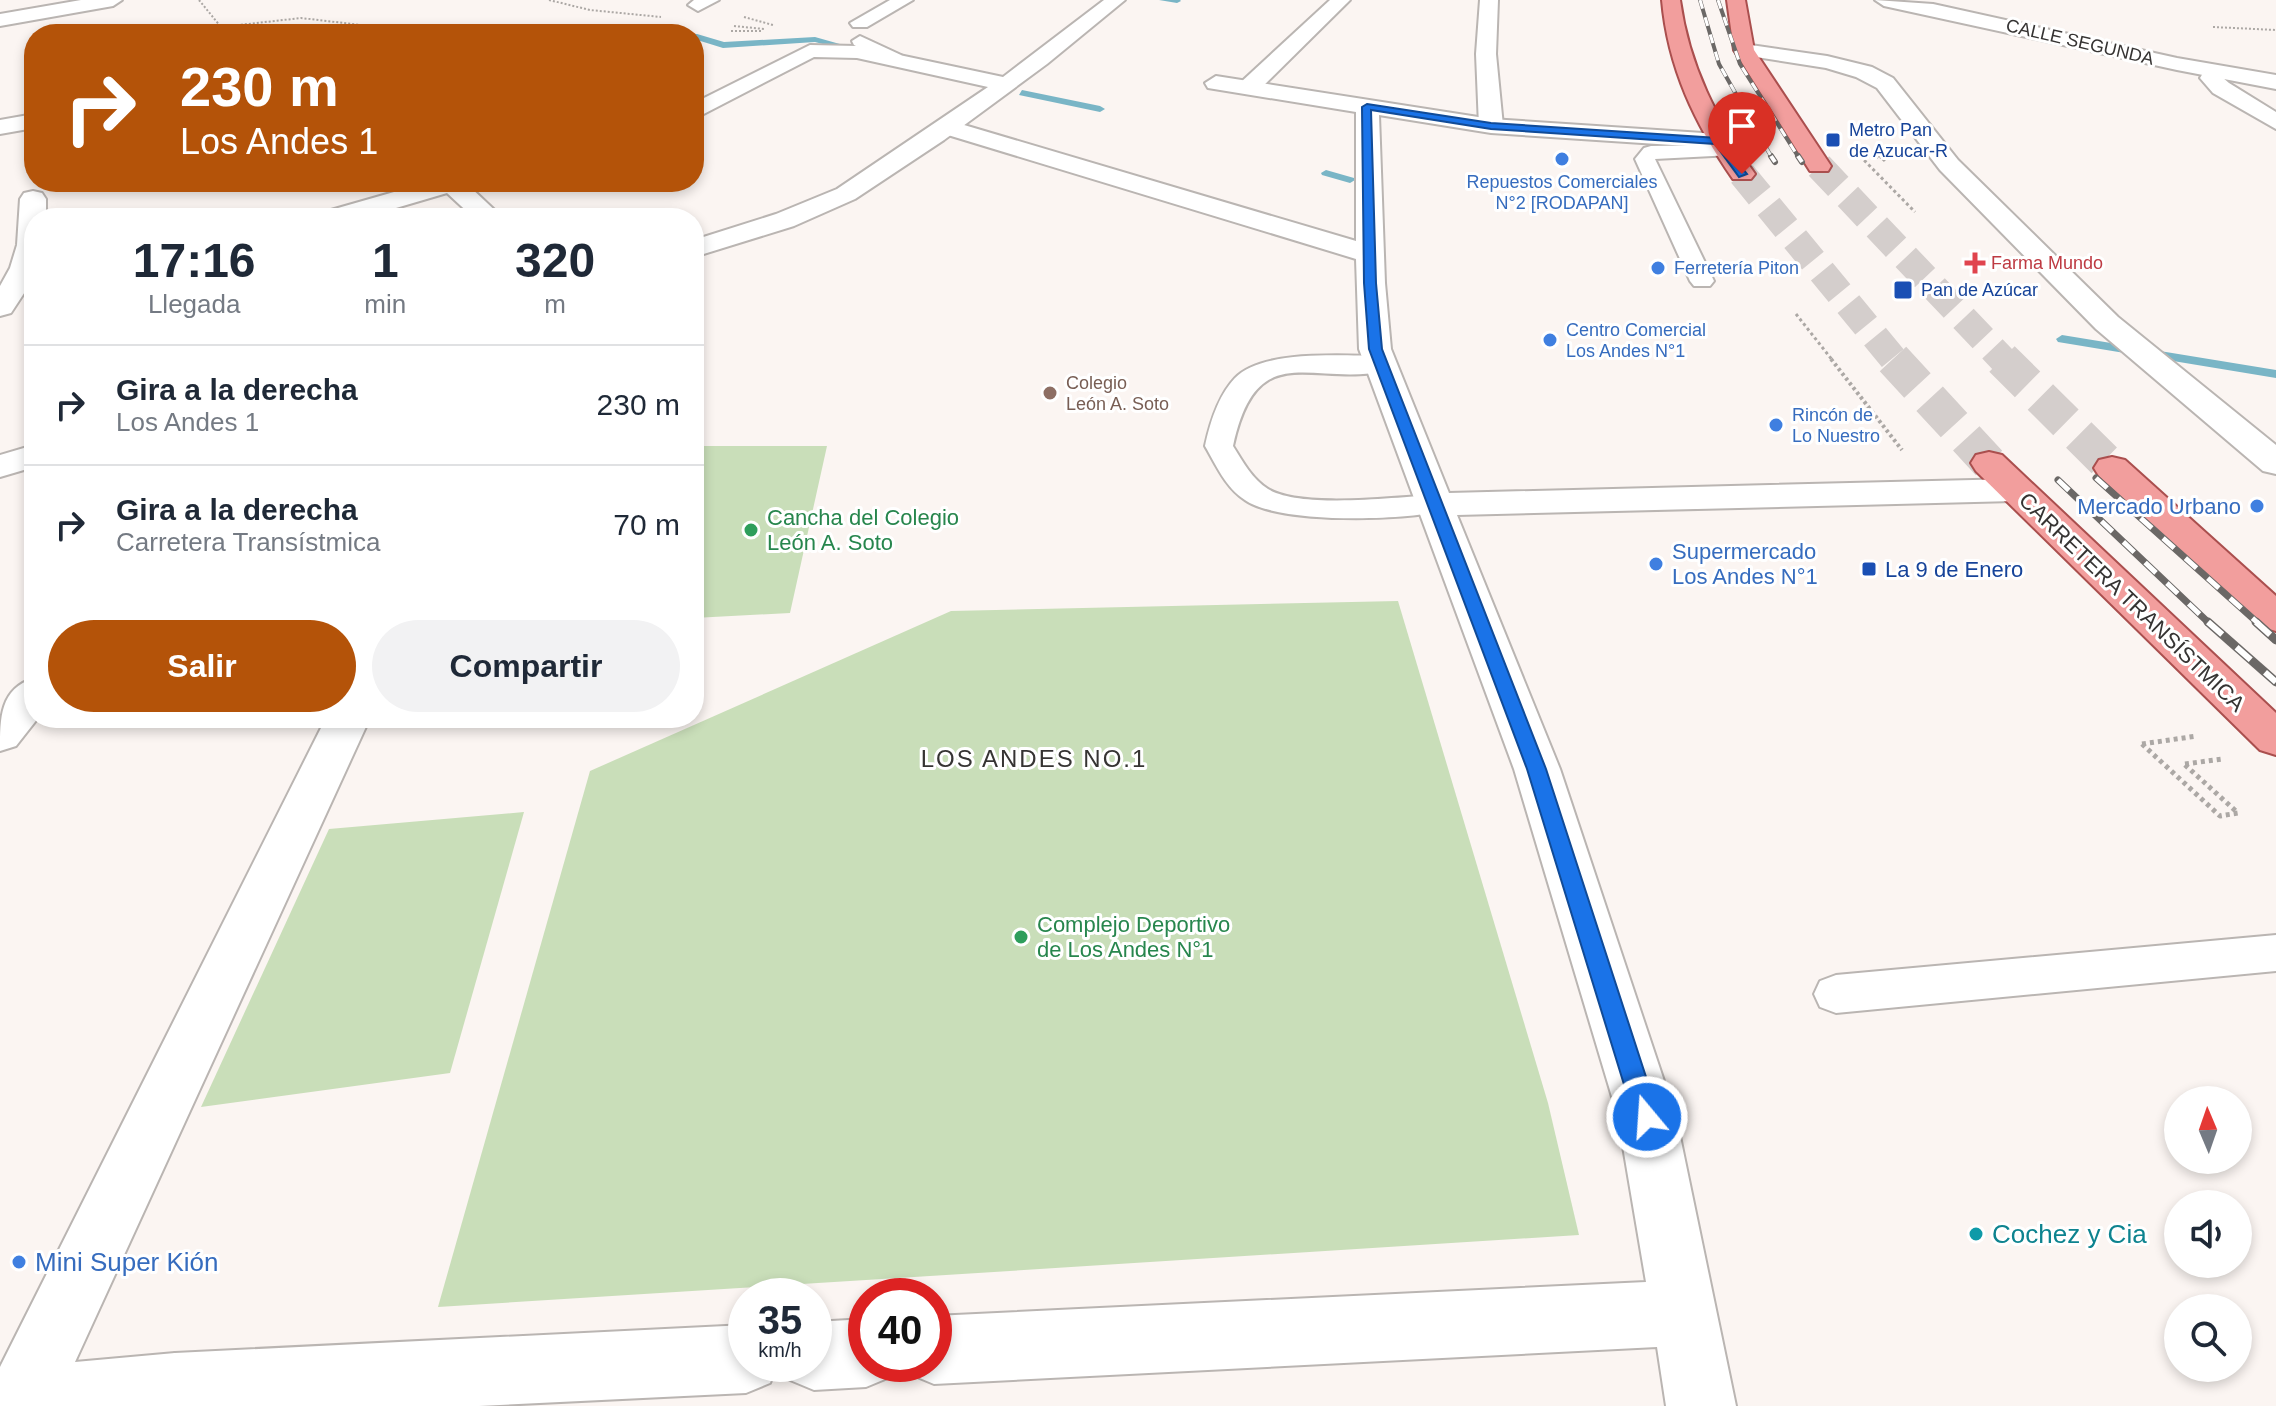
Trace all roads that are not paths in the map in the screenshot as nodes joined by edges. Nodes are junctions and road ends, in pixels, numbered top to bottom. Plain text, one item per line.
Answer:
1 (113, 0) edge
2 (904, 0) edge
3 (1116, 0) edge
4 (1341, 0) edge
5 (1489, 0) edge
6 (1671, 0) edge
7 (1736, 0) edge
8 (1884, 0) edge
9 (0, 20) edge
10 (860, 32) joint
11 (1744, 50) junction
12 (895, 59) junction
13 (2214, 73) junction
14 (2276, 82) edge
15 (1216, 83) dead end
16 (1006, 84) junction
17 (1248, 88) junction
18 (704, 107) edge
19 (1367, 107) junction
20 (2276, 122) edge
21 (24, 123) edge
22 (1491, 126) junction
23 (0, 127) edge
24 (946, 127) junction
25 (1722, 146) junction
26 (1819, 166) tunnel mouth
27 (1742, 174) tunnel mouth
28 (420, 192) edge
29 (463, 192) edge
30 (33, 199) dead end
31 (33, 208) edge
32 (366, 208) edge
33 (480, 208) edge
34 (704, 246) edge
35 (1369, 254) junction
36 (24, 272) edge
37 (1702, 281) dead end
38 (0, 307) edge
39 (0, 325) edge
40 (0, 334) edge
41 (1381, 364) junction
42 (24, 459) edge
43 (2276, 463) edge
44 (0, 466) edge
45 (2112, 468) tunnel mouth
46 (2002, 477) joint
47 (1435, 504) junction
48 (2276, 618) edge
49 (24, 705) edge
50 (343, 728) edge
51 (0, 735) edge
52 (2276, 739) edge
53 (2276, 953) edge
54 (1836, 994) dead end
55 (1684, 1313) junction
56 (952, 1349) edge
57 (728, 1360) edge
58 (9, 1403) edge
59 (1701, 1406) edge

1 - 9 street
2 - 10 street
3 - 16 street
4 - 17 street
5 - 22 street
6 - 25 main road
7 - 11 main road
8 - 13 street, CALLE SEGUNDA
10 - 12 lane
11 - 26 main road
11 - 43 street
12 - 16 street
12 - 18 street
13 - 14 street, CALLE SEGUNDA
13 - 20 street
15 - 17 street
16 - 24 street
17 - 19 street
19 - 22 street
19 - 35 street
21 - 23 street
22 - 25 street
24 - 34 street
24 - 35 street
25 - 27 main road
25 - 37 lane
28 - 32 street
29 - 33 street
30 - 31 street
35 - 41 street
36 - 38 street
39 - 40 street
41 - 47 street
41 - 47 lane
42 - 44 street
45 - 48 main road
46 - 47 street
46 - 52 main road, CARRETERA TRANSÍSTMICA
47 - 55 street
49 - 51 street
50 - 58 street
53 - 54 lane
55 - 56 street
55 - 59 street
57 - 58 street

